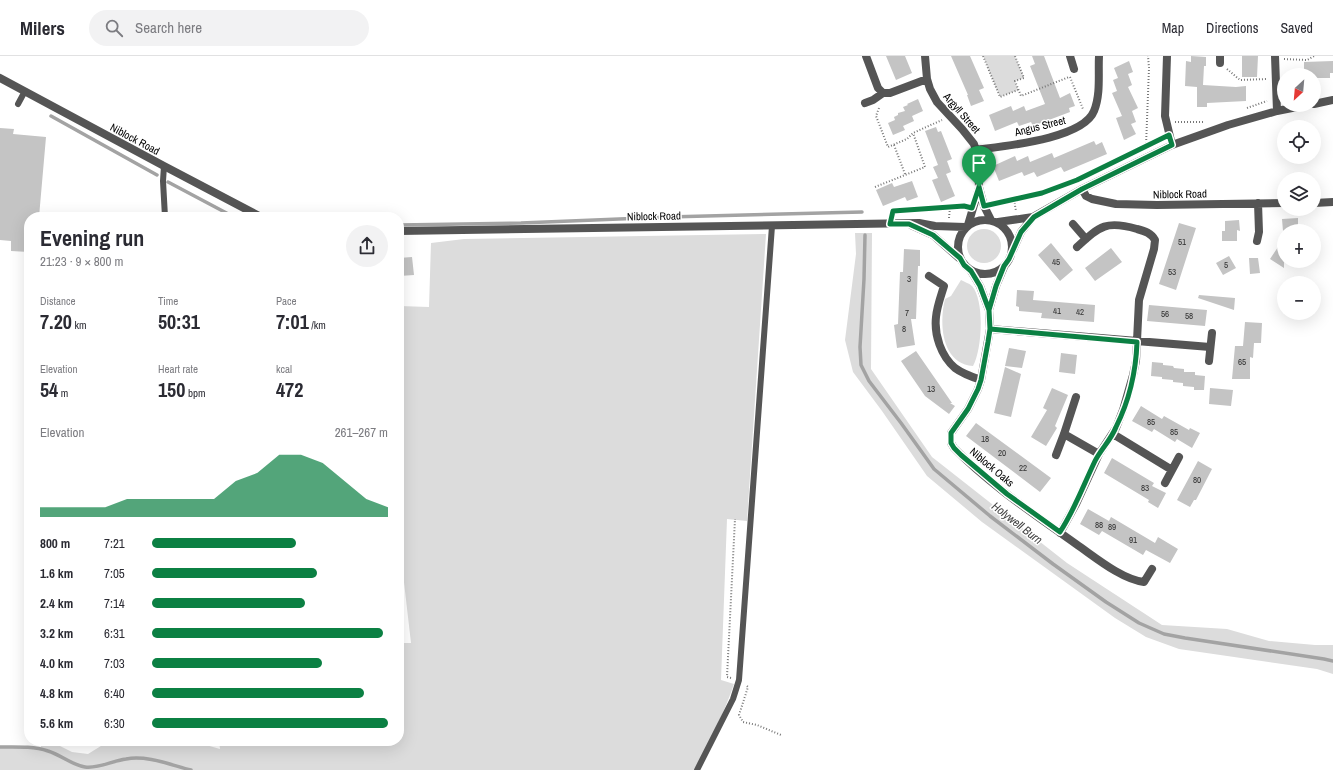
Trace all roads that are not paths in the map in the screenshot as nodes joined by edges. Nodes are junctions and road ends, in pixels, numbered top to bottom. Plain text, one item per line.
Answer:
1 (866, 56) edge
2 (925, 56) edge
3 (1070, 56) edge
4 (1098, 56) edge
5 (1167, 56) edge
6 (1276, 58) edge
7 (1074, 69) road end
8 (0, 78) edge
9 (927, 79) junction
10 (25, 91) junction
11 (883, 93) junction
12 (1277, 98) edge
13 (1333, 100) edge
14 (865, 103) dead end
15 (1321, 103) edge
16 (18, 104) dead end
17 (1277, 111) edge
18 (1172, 145) junction
19 (976, 150) junction
20 (164, 166) junction
21 (979, 187) junction
22 (1082, 189) junction
23 (1333, 202) edge
24 (1258, 203) junction
25 (1277, 203) edge
26 (1321, 203) edge
27 (165, 212) edge
28 (251, 212) edge
29 (1034, 217) junction
30 (994, 221) junction
31 (909, 224) junction
32 (1073, 224) dead end
33 (772, 226) junction
34 (966, 226) junction
35 (404, 231) edge
36 (1086, 239) junction
37 (1257, 241) dead end
38 (1078, 247) dead end
39 (1012, 251) junction
40 (960, 258) junction
41 (1004, 266) junction
42 (971, 271) junction
43 (929, 276) dead end
44 (989, 310) junction
45 (990, 329) junction
46 (1212, 333) dead end
47 (1137, 342) junction
48 (1210, 347) junction
49 (1209, 362) dead end
50 (981, 380) junction
51 (1076, 397) dead end
52 (1064, 434) junction
53 (1113, 434) junction
54 (1099, 454) junction
55 (1056, 455) dead end
56 (1179, 457) dead end
57 (1172, 470) junction
58 (1165, 482) dead end
59 (1060, 532) junction
60 (1152, 569) dead end
61 (697, 770) edge

1 - 11 street
2 - 9 street, Argyll Street
3 - 7 street
4 - 19 street, Angus Street
5 - 18 street
6 - 12 street
8 - 10 street, Niblock Road
9 - 11 street
9 - 19 street, Argyll Street
10 - 16 lane
10 - 20 street, Niblock Road
11 - 14 street
13 - 15 street
17 - 18 street
18 - 22 street
19 - 21 street, Argyll Street
20 - 27 lane
20 - 28 street, Niblock Road
21 - 30 street, Argyll Street
21 - 34 street, Argyll Street
22 - 24 street, Niblock Road
22 - 29 street
23 - 26 street
24 - 25 street, Niblock Road
24 - 37 street
29 - 30 street
29 - 39 street
30 - 34 street
30 - 39 street
31 - 33 street, Niblock Road
31 - 34 street, Niblock Road
31 - 40 street, Niblock Road
32 - 36 street
33 - 35 street, Niblock Road
33 - 61 lane
34 - 40 street
36 - 38 street
36 - 47 street
39 - 41 street
40 - 42 street
41 - 42 street
41 - 44 street, Niblock Oaks
42 - 44 street, Niblock Oaks
43 - 50 street
44 - 45 street, Niblock Oaks
45 - 47 street
45 - 50 street, Niblock Oaks
46 - 48 street
47 - 48 street
47 - 53 street
48 - 49 street
50 - 59 street, Niblock Oaks
51 - 52 street
52 - 54 street
52 - 55 street
53 - 54 street
53 - 57 street
54 - 59 street
56 - 57 street
57 - 58 street
59 - 60 street, Niblock Oaks

